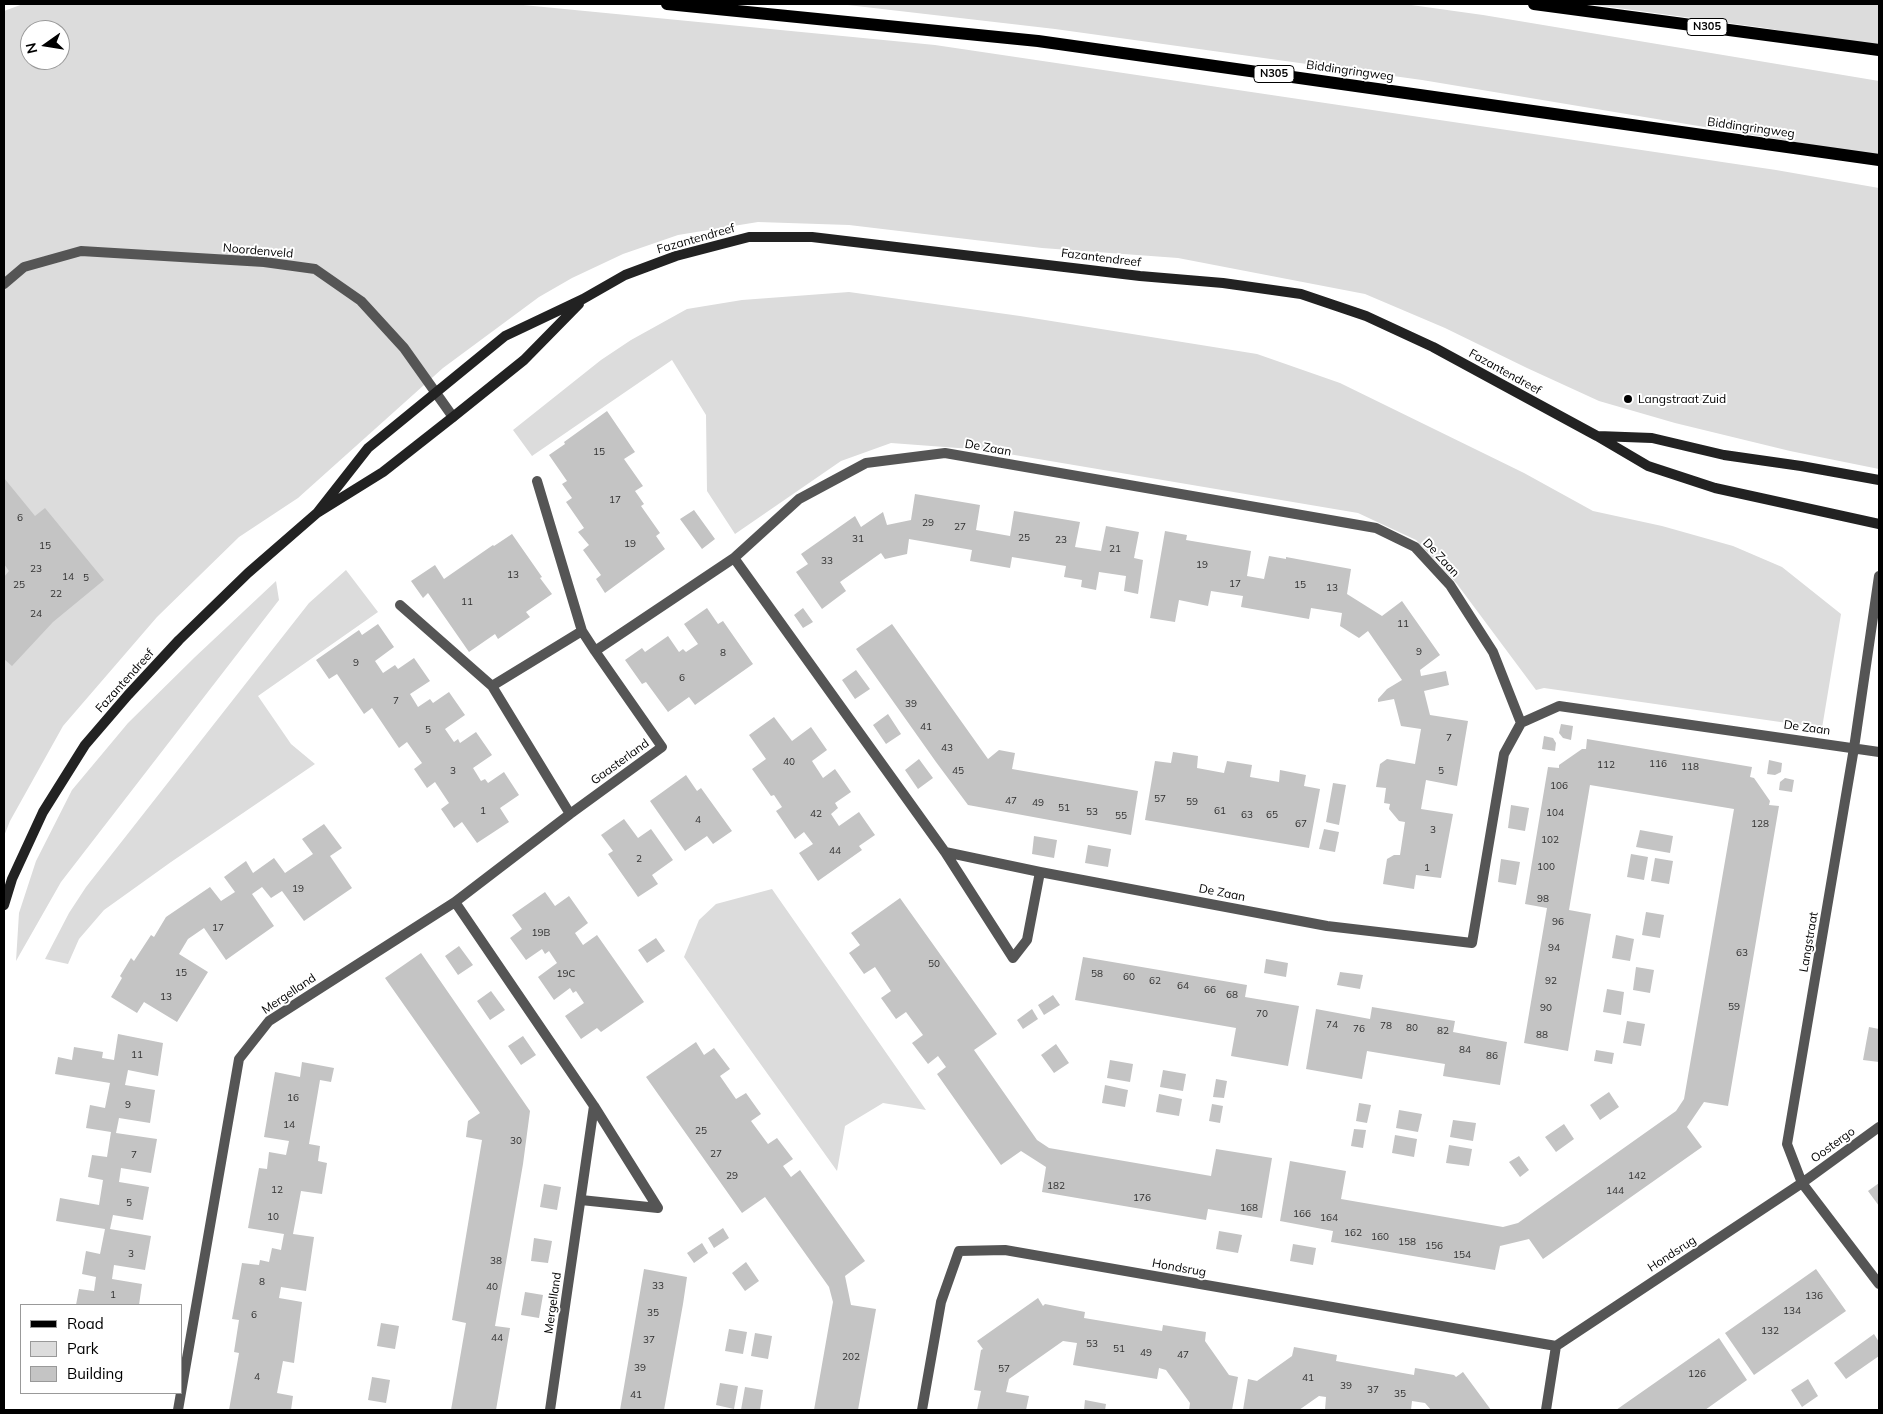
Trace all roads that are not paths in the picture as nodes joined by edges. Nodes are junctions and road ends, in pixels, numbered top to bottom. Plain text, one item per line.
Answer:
1 (667, 4) edge
2 (1534, 4) edge
3 (1879, 50) edge
4 (1879, 160) edge
5 (4, 284) edge
6 (583, 299) junction
7 (436, 393) junction
8 (453, 417) junction
9 (1597, 436) junction
10 (1879, 480) edge
11 (537, 482) dead end
12 (317, 513) junction
13 (1879, 524) edge
14 (734, 558) junction
15 (1879, 576) edge
16 (400, 605) dead end
17 (582, 631) junction
18 (595, 651) junction
19 (492, 686) junction
20 (1521, 723) junction
21 (1854, 748) junction
22 (1879, 752) edge
23 (570, 814) junction
24 (945, 852) junction
25 (1040, 872) junction
26 (455, 902) junction
27 (4, 905) edge
28 (594, 1106) junction
29 (1879, 1127) edge
30 (1802, 1183) junction
31 (581, 1200) junction
32 (1879, 1284) edge
33 (1556, 1346) junction
34 (182, 1387) edge
35 (181, 1394) edge
36 (178, 1410) edge
37 (550, 1410) edge
38 (922, 1410) edge
39 (1546, 1410) edge

1 - 4 main road, Biddingringweg / N305
2 - 3 main road, N305
5 - 7 street, Noordenveld
6 - 7 street, Fazantendreef
6 - 8 street, Fazantendreef
6 - 9 street, Fazantendreef
7 - 8 street, Noordenveld
7 - 12 street, Fazantendreef
8 - 12 street, Fazantendreef
9 - 10 street, Fazantendreef
9 - 13 street, Fazantendreef
11 - 17 street, Gaasterland
12 - 27 street, Fazantendreef
14 - 18 street
14 - 20 street, De Zaan
14 - 24 street
15 - 21 street, Langstraat
16 - 19 street
17 - 18 street, Gaasterland
17 - 19 street
18 - 23 street, Gaasterland
19 - 23 street
20 - 21 street, De Zaan
20 - 25 street, De Zaan
21 - 22 street
21 - 30 street, Langstraat
23 - 26 street, Gaasterland
24 - 25 street, De Zaan
24 - 25 street
26 - 28 street
26 - 34 street, Mergelland
28 - 31 street, Mergelland
28 - 31 street
29 - 30 street, Oostergo
30 - 32 street, Langstraat
30 - 33 street, Hondsrug
31 - 37 street, Mergelland
33 - 38 street, Hondsrug
33 - 39 street
35 - 36 street, Mergelland

